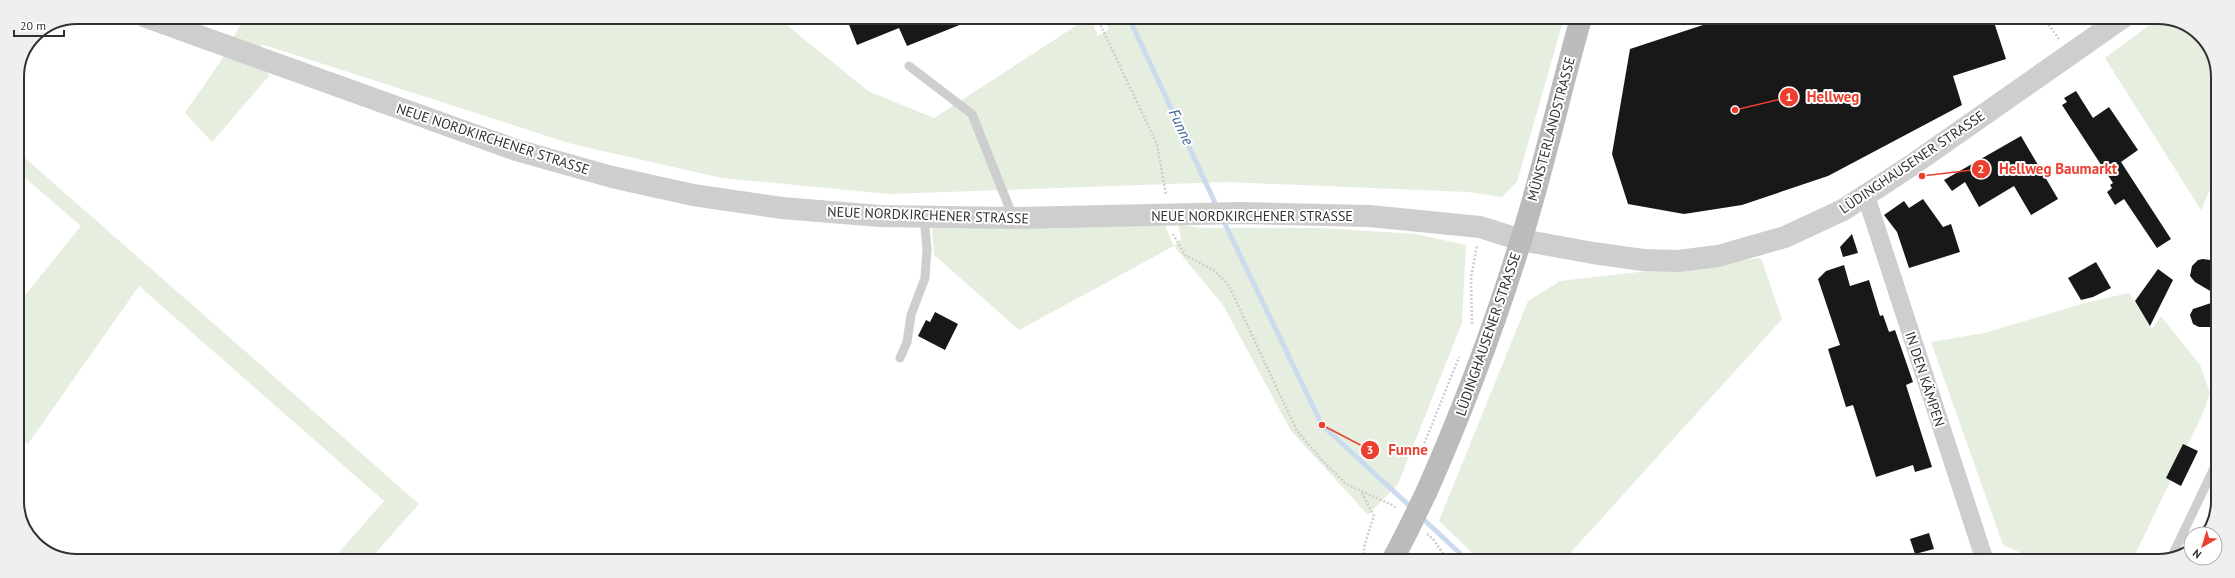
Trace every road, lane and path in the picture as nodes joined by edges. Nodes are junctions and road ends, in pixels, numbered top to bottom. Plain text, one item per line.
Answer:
1 (165, 24) edge
2 (1100, 24) edge
3 (1579, 24) edge
4 (2048, 24) edge
5 (2113, 24) edge
6 (2069, 54) junction
7 (909, 66) dead end
8 (1866, 196) junction
9 (1169, 215) junction
10 (924, 217) junction
11 (1014, 218) junction
12 (1480, 227) junction
13 (1521, 240) junction
14 (1472, 325) dead end
15 (1460, 353) dead end
16 (900, 358) dead end
17 (1421, 451) dead end
18 (2211, 475) edge
19 (2174, 551) edge
20 (1364, 554) edge
21 (1396, 554) edge
22 (1983, 554) edge

1 - 10 street, NEUE NORDKIRCHENER STRASSE
2 - 9 path
3 - 13 main road, MÜNSTERLANDSTRASSE
4 - 6 path
5 - 6 street, LÜDINGHAUSENER STRASSE
6 - 8 street, LÜDINGHAUSENER STRASSE
7 - 11 lane
8 - 13 street, LÜDINGHAUSENER STRASSE
8 - 22 street, IN DEN KÄMPEN
9 - 11 street, NEUE NORDKIRCHENER STRASSE
9 - 12 street, NEUE NORDKIRCHENER STRASSE
9 - 20 path
10 - 11 street, NEUE NORDKIRCHENER STRASSE
10 - 16 lane
12 - 13 street, NEUE NORDKIRCHENER STRASSE
12 - 14 path
13 - 21 main road, LÜDINGHAUSENER STRASSE, bridge
15 - 17 path
18 - 19 lane

